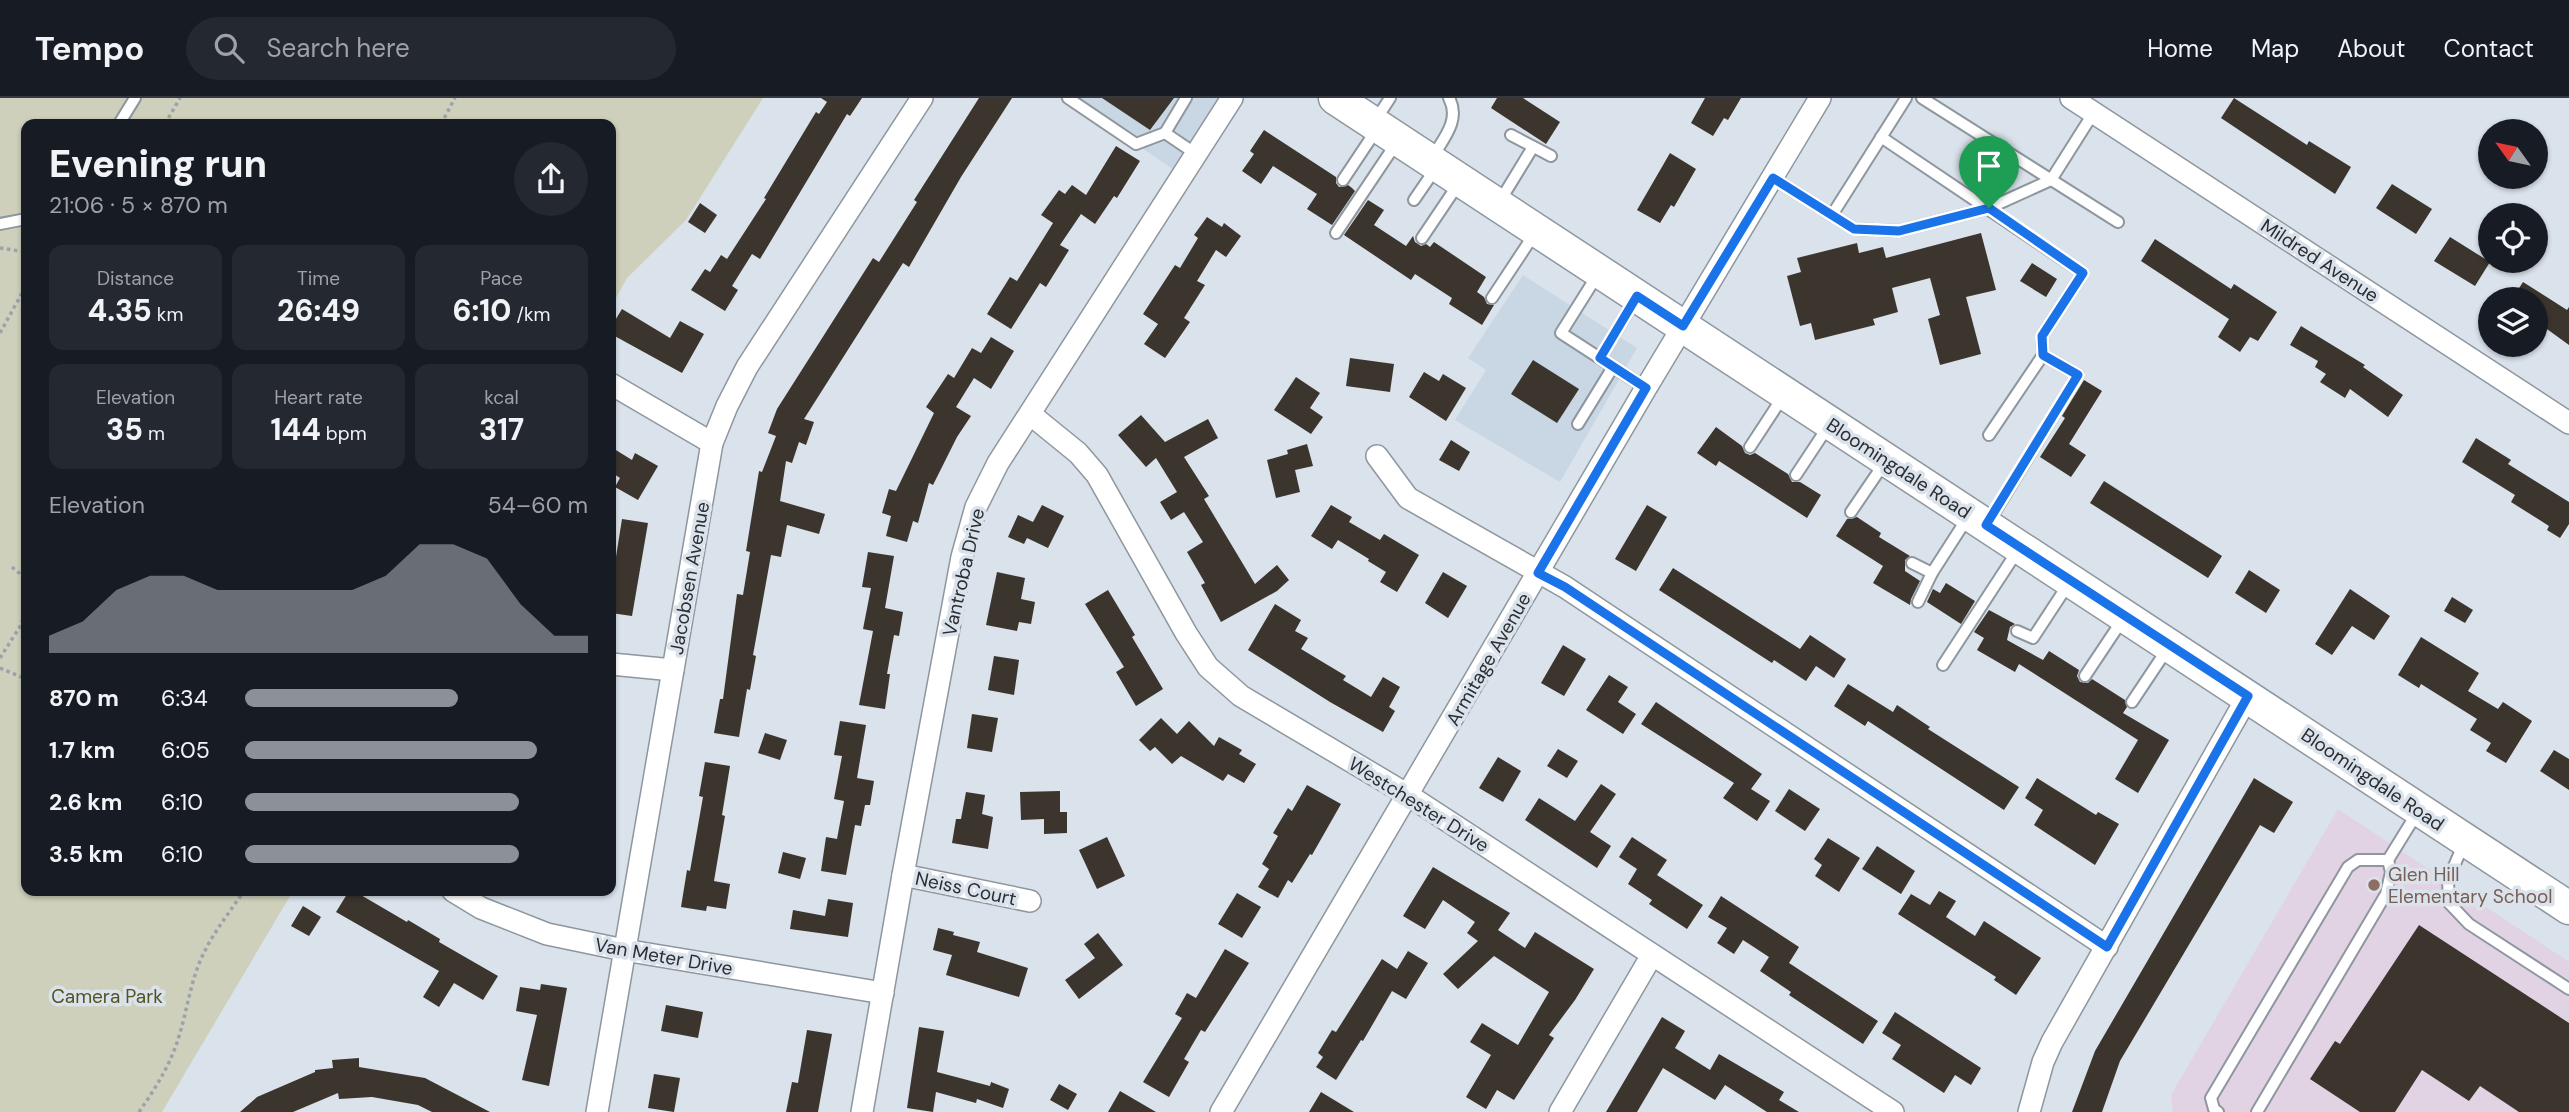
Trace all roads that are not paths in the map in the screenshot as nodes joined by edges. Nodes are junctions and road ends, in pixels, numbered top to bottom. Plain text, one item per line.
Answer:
1 (135, 98) edge
2 (922, 98) edge
3 (1068, 98) edge
4 (1186, 98) edge
5 (1232, 98) edge
6 (1335, 98) edge
7 (1449, 98) edge
8 (1820, 98) edge
9 (1906, 98) edge
10 (1922, 98) edge
11 (2071, 98) edge
12 (2094, 112) junction
13 (122, 119) edge
14 (1385, 122) edge
15 (1165, 133) junction
16 (1511, 135) dead end
17 (1881, 137) junction
18 (1534, 147) junction
19 (1196, 154) junction
20 (1551, 156) dead end
21 (1443, 169) junction
22 (1773, 178) junction
23 (1343, 180) dead end
24 (2051, 180) junction
25 (1414, 200) dead end
26 (1497, 204) junction
27 (1989, 208) junction
28 (1832, 215) junction
29 (21, 220) edge
30 (2118, 222) dead end
31 (0, 223) edge
32 (1537, 230) junction
33 (1336, 233) dead end
34 (1422, 238) dead end
35 (1600, 271) junction
36 (1637, 296) junction
37 (1492, 298) dead end
38 (1683, 326) junction
39 (2043, 355) junction
40 (1600, 358) junction
41 (1613, 367) junction
42 (616, 387) edge
43 (1646, 388) junction
44 (1786, 393) junction
45 (1030, 414) junction
46 (1830, 422) junction
47 (2569, 423) edge
48 (1578, 424) dead end
49 (1989, 435) dead end
50 (712, 443) junction
51 (1750, 447) dead end
52 (1377, 456) dead end
53 (1886, 459) junction
54 (1796, 475) dead end
55 (1852, 512) dead end
56 (1978, 520) junction
57 (2020, 547) junction
58 (1912, 563) dead end
59 (1538, 573) junction
60 (1932, 573) junction
61 (2070, 581) junction
62 (1918, 602) dead end
63 (2124, 616) junction
64 (2017, 631) dead end
65 (2170, 646) junction
66 (616, 664) edge
67 (1943, 665) dead end
68 (673, 670) junction
69 (2085, 676) dead end
70 (2248, 696) junction
71 (2132, 702) dead end
72 (1408, 795) junction
73 (2419, 810) junction
74 (2465, 840) junction
75 (2388, 860) junction
76 (903, 875) junction
77 (461, 896) edge
78 (1030, 901) dead end
79 (2569, 908) edge
80 (2107, 947) junction
81 (624, 950) junction
82 (1653, 955) junction
83 (2569, 989) edge
84 (883, 993) junction
85 (1884, 1109) edge
86 (597, 1112) edge
87 (862, 1112) edge
88 (1221, 1112) edge
89 (1560, 1112) edge
90 (2029, 1112) edge
91 (2218, 1112) edge
92 (2257, 1112) edge

1 - 13 lane
2 - 50 street, Jacobsen Avenue
3 - 15 lane
4 - 15 lane
5 - 19 street, Vantroba Drive
6 - 14 main road, Bloomingdale Road
7 - 21 lane
8 - 22 street, Armitage Avenue
9 - 17 lane
10 - 24 lane
11 - 12 street, Mildred Avenue
12 - 24 lane
12 - 47 street, Mildred Avenue
14 - 21 main road, Bloomingdale Road
14 - 23 lane
14 - 33 lane
15 - 19 lane
16 - 18 lane
17 - 27 lane
17 - 28 lane
18 - 20 lane
18 - 26 lane
19 - 45 street, Vantroba Drive
21 - 25 lane
21 - 26 main road, Bloomingdale Road
21 - 34 lane
22 - 28 lane
22 - 38 street, Armitage Avenue
24 - 27 lane
24 - 30 lane
26 - 32 main road, Bloomingdale Road
27 - 28 lane
27 - 39 lane
29 - 31 lane
32 - 35 main road, Bloomingdale Road
32 - 37 lane
35 - 36 main road, Bloomingdale Road
35 - 40 lane
36 - 38 main road, Bloomingdale Road
36 - 40 lane
38 - 43 street, Armitage Avenue
38 - 44 main road, Bloomingdale Road
39 - 49 lane
39 - 56 lane
40 - 41 lane
41 - 43 lane
41 - 48 lane
42 - 50 street
43 - 59 street, Armitage Avenue
44 - 46 main road, Bloomingdale Road
44 - 51 lane
45 - 72 street, Westchester Drive
45 - 76 street, Vantroba Drive
46 - 53 main road, Bloomingdale Road
46 - 54 lane
50 - 68 street, Jacobsen Avenue
52 - 59 street
53 - 55 lane
53 - 56 main road, Bloomingdale Road
56 - 57 main road, Bloomingdale Road
56 - 60 lane
57 - 61 main road, Bloomingdale Road
57 - 67 lane
58 - 60 lane
59 - 72 street, Armitage Avenue
59 - 80 street
60 - 62 lane
61 - 63 main road, Bloomingdale Road
61 - 64 lane
63 - 65 main road, Bloomingdale Road
63 - 69 lane
65 - 70 main road, Bloomingdale Road
65 - 71 lane
66 - 68 street
68 - 81 street, Jacobsen Avenue
70 - 73 main road, Bloomingdale Road
70 - 80 street
72 - 82 street, Westchester Drive
72 - 88 street, Armitage Avenue
73 - 74 main road, Bloomingdale Road
73 - 75 lane
74 - 79 main road, Bloomingdale Road
74 - 83 lane
75 - 91 lane
75 - 92 lane
76 - 78 street, Neiss Court
76 - 84 street, Vantroba Drive
77 - 81 street, Van Meter Drive
80 - 90 street
81 - 84 street, Van Meter Drive
81 - 86 street, Jacobsen Avenue
82 - 85 street, Westchester Drive
82 - 89 street
84 - 87 street, Vantroba Drive

